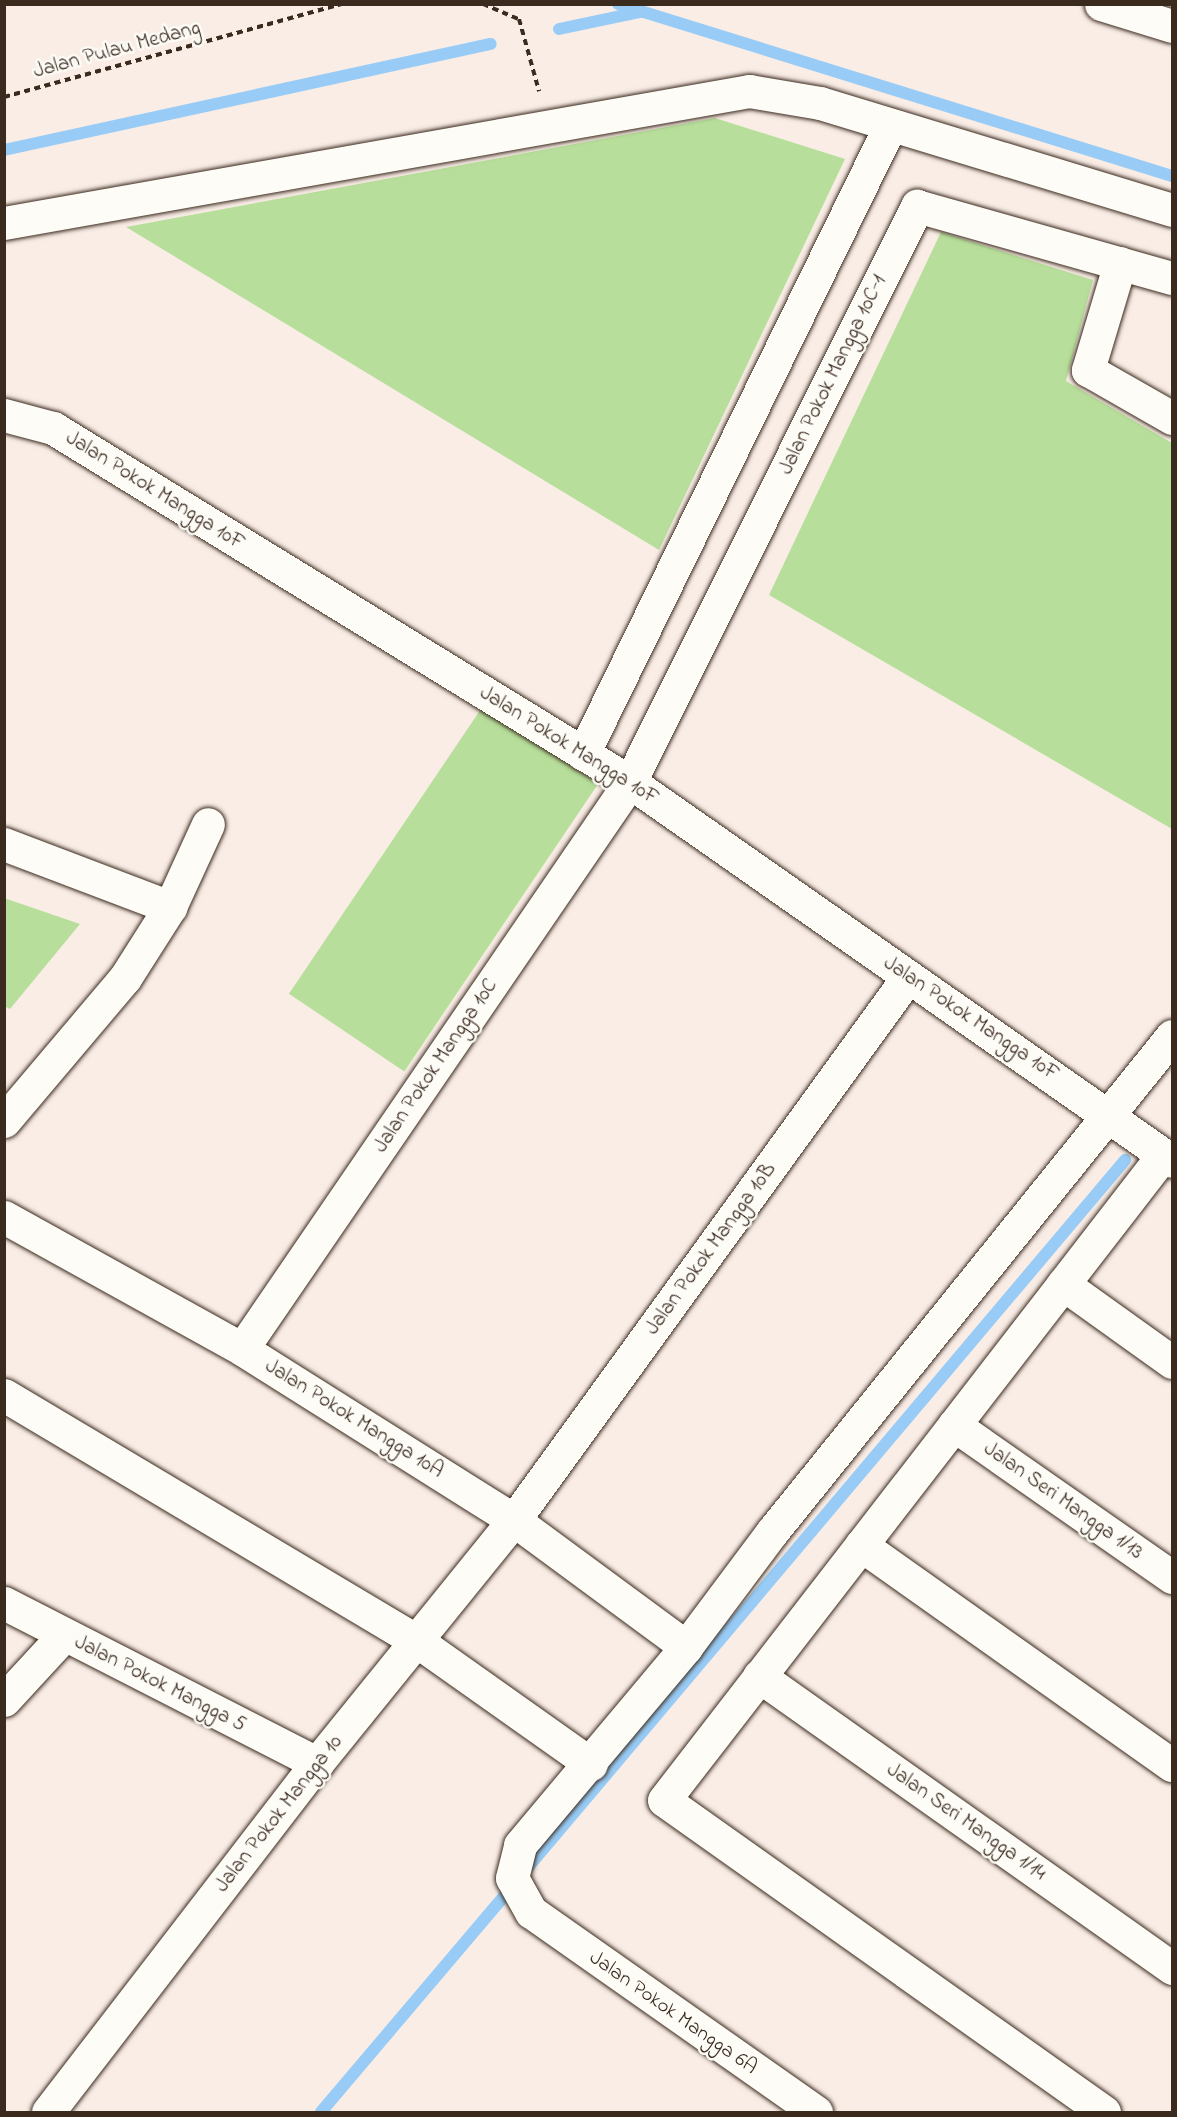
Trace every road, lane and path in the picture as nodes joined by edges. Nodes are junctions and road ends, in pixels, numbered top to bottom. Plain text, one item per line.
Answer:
1 (342, 4) edge
2 (483, 4) edge
3 (1101, 4) edge
4 (1173, 26) edge
5 (4, 97) edge
6 (547, 125) junction
7 (889, 128) junction
8 (1173, 210) edge
9 (4, 223) edge
10 (1120, 263) junction
11 (1173, 278) edge
12 (4, 415) edge
13 (1173, 418) edge
14 (583, 754) junction
15 (630, 782) junction
16 (208, 824) dead end
17 (4, 844) edge
18 (170, 907) junction
19 (908, 977) junction
20 (1173, 1036) edge
21 (1112, 1115) junction
22 (4, 1121) edge
23 (1168, 1158) edge
24 (4, 1218) edge
25 (1063, 1284) junction
26 (242, 1349) junction
27 (1173, 1362) edge
28 (4, 1395) edge
29 (954, 1425) junction
30 (514, 1520) junction
31 (861, 1545) junction
32 (1173, 1577) edge
33 (4, 1603) edge
34 (63, 1636) junction
35 (417, 1641) junction
36 (686, 1647) junction
37 (759, 1676) junction
38 (4, 1700) edge
39 (317, 1763) junction
40 (591, 1764) junction
41 (1173, 1765) edge
42 (1173, 1968) edge
43 (48, 2112) edge
44 (816, 2112) edge
45 (1104, 2112) edge

1 - 5 path, Jalan Pulau Medang
2 - 6 path
3 - 4 street
6 - 7 street
6 - 9 street
7 - 8 street
7 - 14 street
10 - 11 street, Jalan Pokok Mangga 10C-1
10 - 13 street
10 - 15 street, Jalan Pokok Mangga 10C-1
12 - 14 street, Jalan Pokok Mangga 10F
14 - 15 street, Jalan Pokok Mangga 10F
15 - 19 street, Jalan Pokok Mangga 10F
15 - 26 street, Jalan Pokok Mangga 10C
16 - 18 street
17 - 18 street
18 - 22 street
19 - 21 street, Jalan Pokok Mangga 10F
19 - 30 street, Jalan Pokok Mangga 10B
20 - 21 street
21 - 23 street, Jalan Pokok Mangga 10F
21 - 36 street
23 - 25 street
24 - 26 street, Jalan Pokok Mangga 10A
25 - 27 street
25 - 29 street
26 - 30 street, Jalan Pokok Mangga 10A
28 - 35 street
29 - 31 street
29 - 32 street, Jalan Seri Mangga 1/13
30 - 35 street, Jalan Pokok Mangga 10
30 - 36 street, Jalan Pokok Mangga 10A
31 - 37 street
31 - 41 street
33 - 34 street, Jalan Pokok Mangga 5
34 - 38 street
34 - 39 street, Jalan Pokok Mangga 5
35 - 39 street, Jalan Pokok Mangga 10
35 - 40 street
36 - 40 street
37 - 42 street, Jalan Seri Mangga 1/14
37 - 45 street
39 - 43 street, Jalan Pokok Mangga 10
40 - 44 street, Jalan Pokok Mangga 6A

